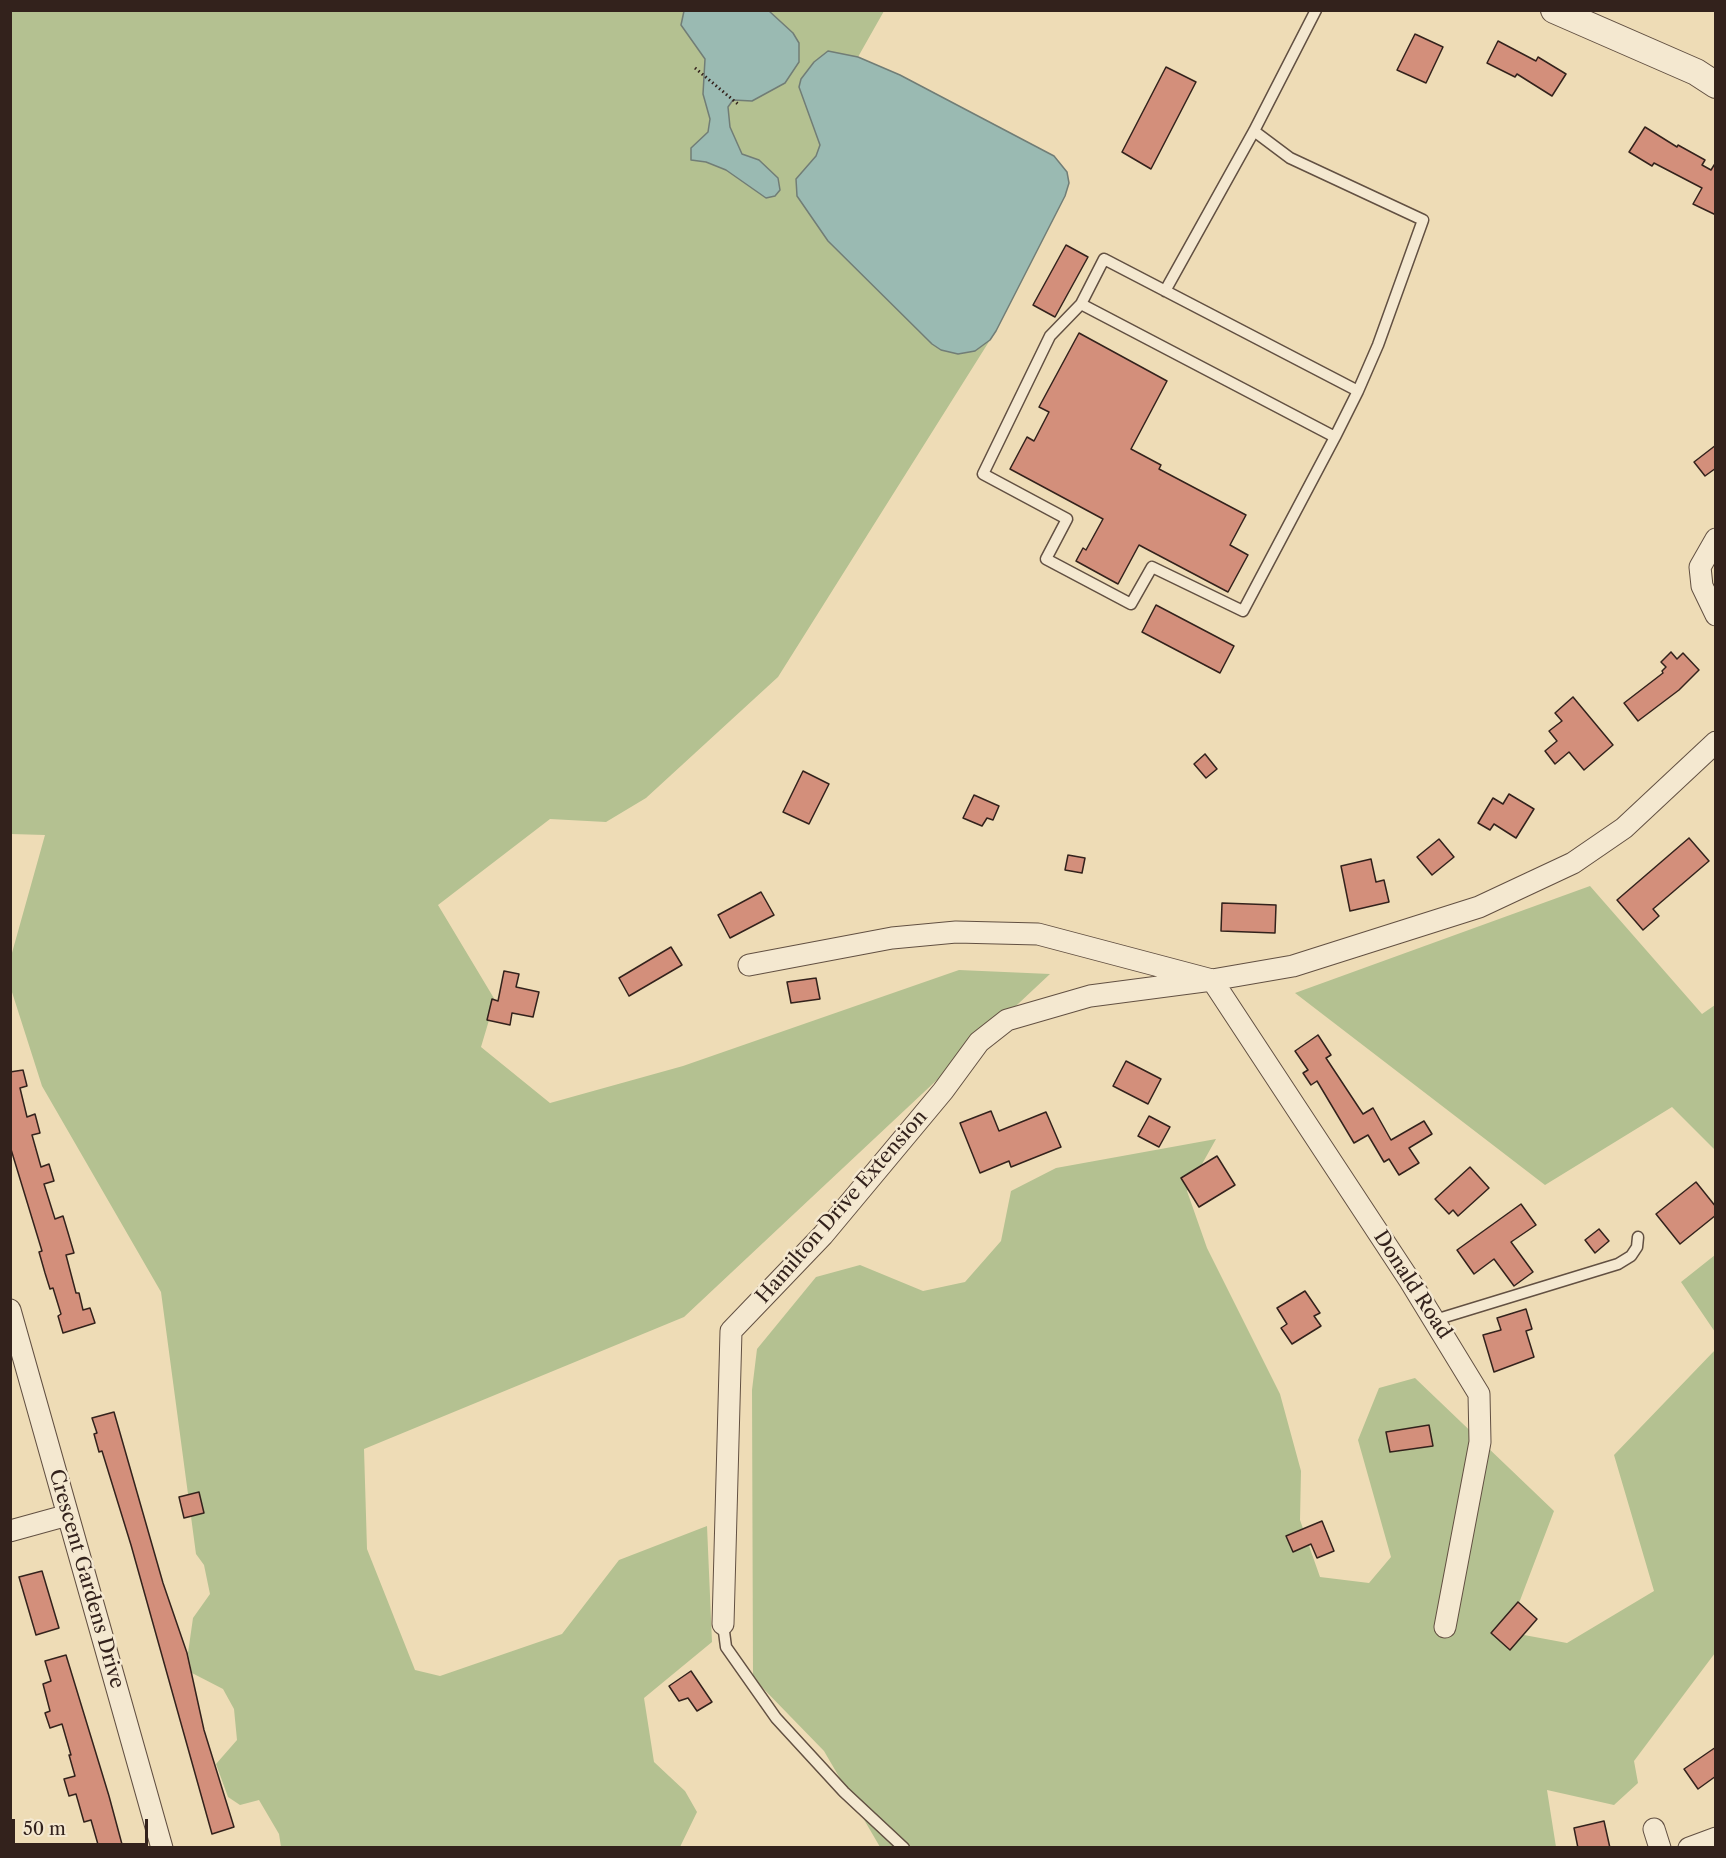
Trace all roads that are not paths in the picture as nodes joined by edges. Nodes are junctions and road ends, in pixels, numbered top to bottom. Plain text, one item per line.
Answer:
1 (1316, 10) edge
2 (1554, 10) edge
3 (1716, 86) edge
4 (1254, 131) junction
5 (1165, 291) junction
6 (1081, 304) junction
7 (1358, 392) junction
8 (1335, 437) junction
9 (1716, 539) edge
10 (1716, 615) edge
11 (1716, 742) edge
12 (749, 965) dead end
13 (1212, 980) junction
14 (1638, 1237) dead end
15 (10, 1310) edge
16 (1435, 1320) junction
17 (68, 1515) junction
18 (10, 1531) edge
19 (723, 1624) joint
20 (1445, 1627) dead end
21 (1716, 1838) edge
22 (162, 1848) edge
23 (904, 1848) edge
24 (1689, 1848) edge

1 - 4 lane
2 - 3 street
4 - 5 lane
4 - 7 lane
5 - 6 lane
5 - 7 lane
6 - 8 lane
6 - 8 lane
7 - 8 lane
9 - 10 street
11 - 13 street, Hamilton Drive Extension
12 - 13 street, Hamilton Drive Extension
13 - 16 street, Donald Road
13 - 19 street, Hamilton Drive Extension
14 - 16 lane
15 - 17 street, Crescent Gardens Drive
16 - 20 street, Donald Road
17 - 18 street
17 - 22 street, Crescent Gardens Drive
19 - 23 lane
21 - 24 street

